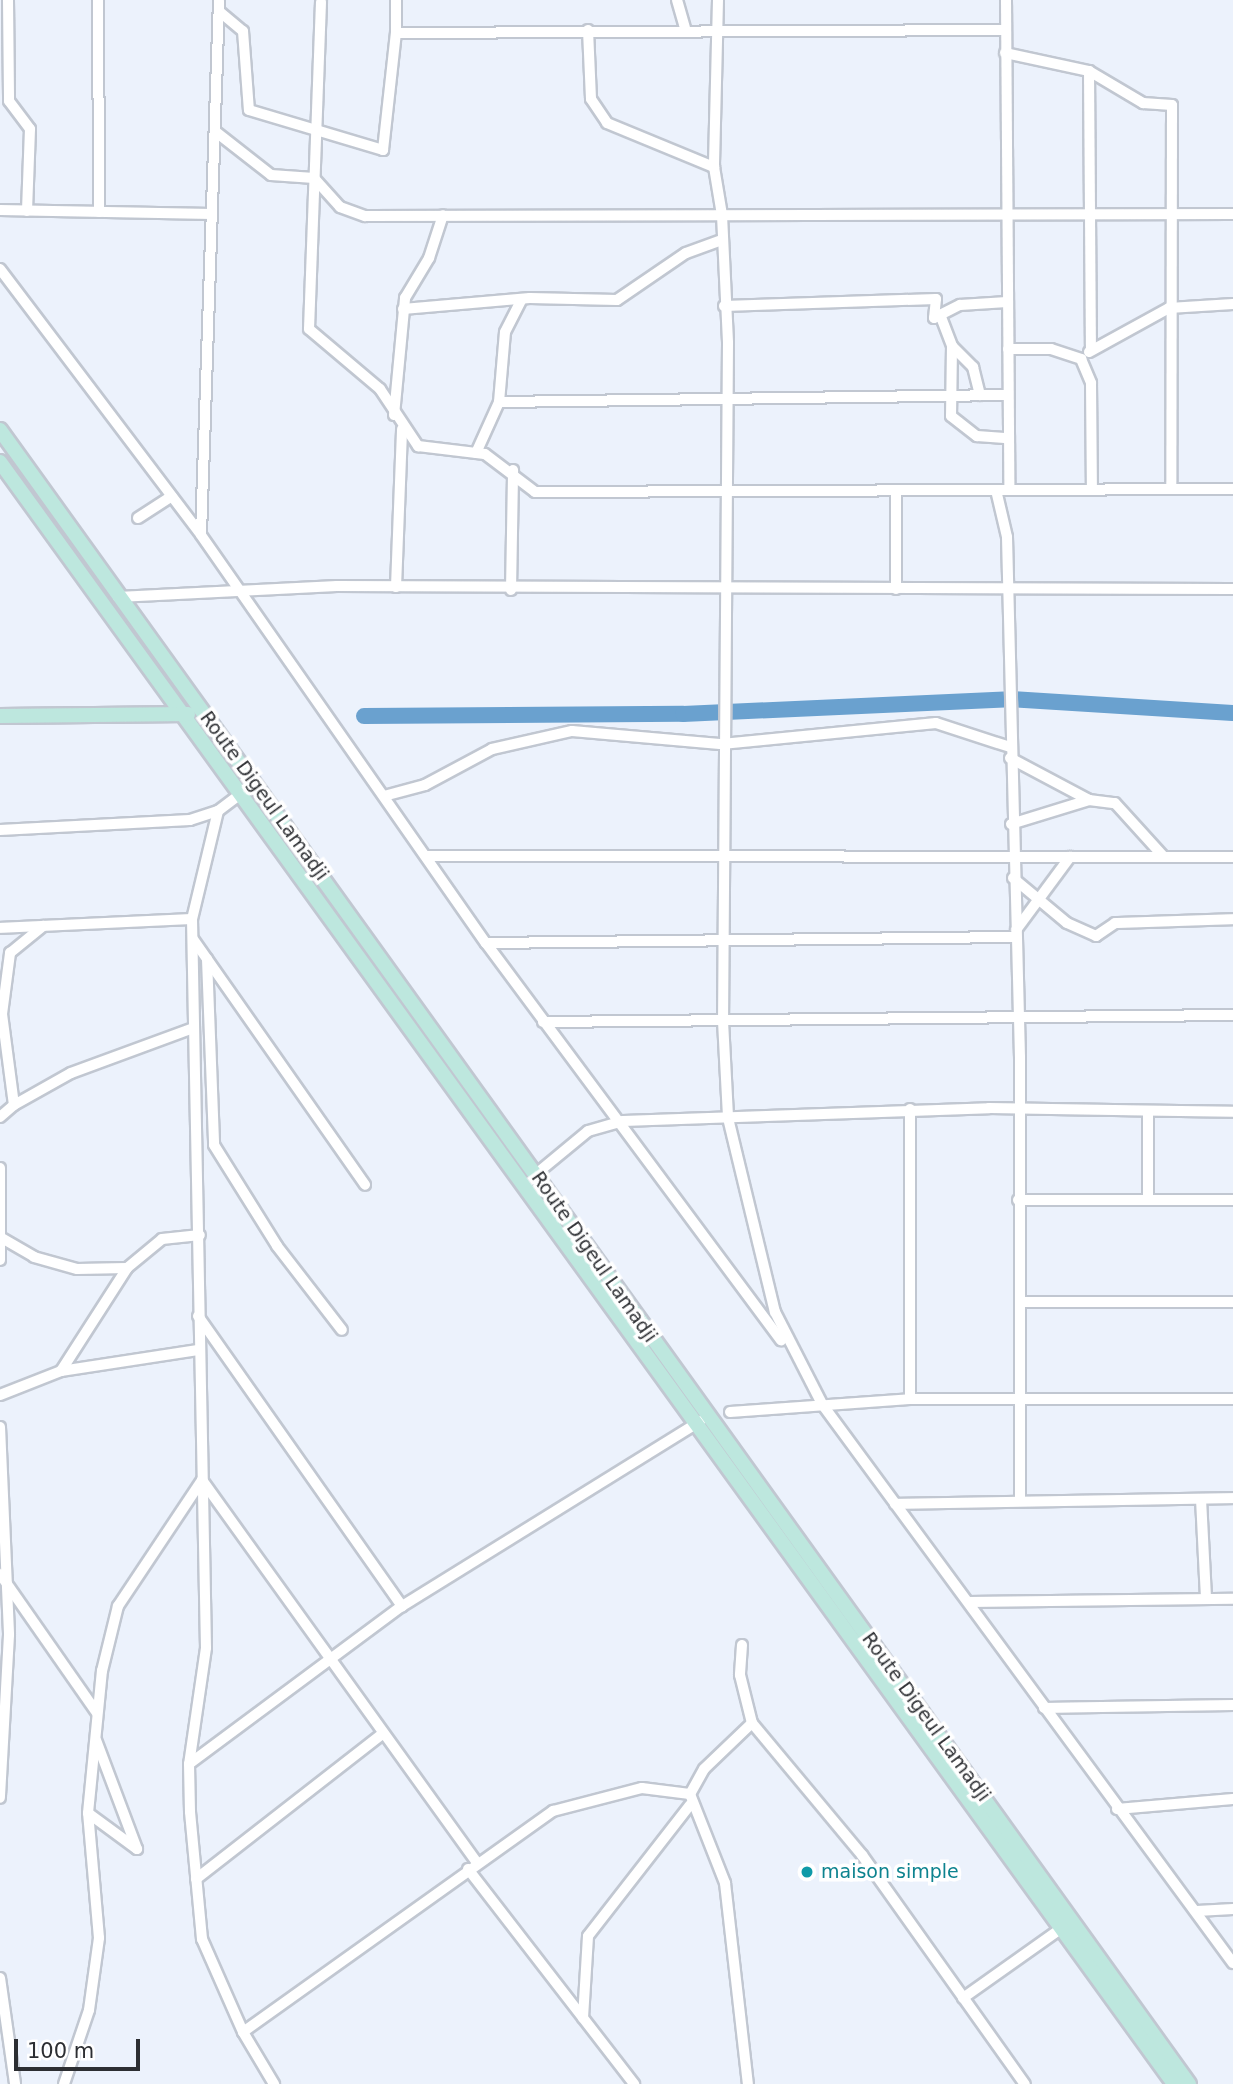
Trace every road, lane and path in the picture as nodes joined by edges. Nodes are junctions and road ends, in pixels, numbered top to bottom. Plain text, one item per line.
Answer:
1 (8, 0) edge
2 (98, 0) edge
3 (219, 0) edge
4 (396, 0) edge
5 (677, 0) edge
6 (718, 0) edge
7 (1006, 0) edge
8 (321, 2) dead end
9 (219, 12) junction
10 (719, 27) junction
11 (685, 28) junction
12 (588, 30) junction
13 (1006, 30) junction
14 (396, 33) junction
15 (1005, 53) junction
16 (1089, 71) junction
17 (316, 126) junction
18 (216, 132) junction
19 (713, 167) junction
20 (314, 178) junction
21 (0, 210) edge
22 (27, 211) junction
23 (99, 212) junction
24 (212, 214) junction
25 (443, 215) junction
26 (722, 215) junction
27 (1233, 215) edge
28 (1003, 216) junction
29 (1170, 216) junction
30 (1090, 219) junction
31 (722, 240) junction
32 (0, 269) edge
33 (522, 299) junction
34 (1007, 302) junction
35 (1233, 304) edge
36 (724, 306) junction
37 (1169, 308) junction
38 (403, 309) junction
39 (941, 317) junction
40 (952, 346) junction
41 (1007, 349) junction
42 (1091, 350) junction
43 (1081, 359) junction
44 (947, 395) junction
45 (980, 395) junction
46 (1008, 395) junction
47 (724, 397) junction
48 (499, 402) junction
49 (394, 416) junction
50 (402, 429) junction
51 (0, 430) edge
52 (1008, 438) junction
53 (476, 453) junction
54 (0, 462) edge
55 (513, 470) junction
56 (1233, 488) edge
57 (1009, 489) junction
58 (1092, 489) junction
59 (1171, 489) junction
60 (996, 490) junction
61 (896, 491) junction
62 (725, 492) junction
63 (172, 496) junction
64 (138, 518) dead end
65 (201, 535) junction
66 (235, 586) junction
67 (396, 587) junction
68 (896, 589) junction
69 (1009, 589) junction
70 (1233, 589) edge
71 (511, 590) junction
72 (725, 590) junction
73 (117, 597) junction
74 (183, 714) junction
75 (206, 714) junction
76 (0, 716) edge
77 (722, 744) junction
78 (1010, 752) junction
79 (255, 783) junction
80 (241, 794) junction
81 (384, 796) junction
82 (1089, 800) junction
83 (218, 811) junction
84 (1011, 824) junction
85 (0, 830) edge
86 (427, 856) junction
87 (1011, 857) junction
88 (1070, 857) junction
89 (1164, 857) junction
90 (721, 858) junction
91 (1233, 858) edge
92 (1013, 878) junction
93 (1040, 899) junction
94 (192, 919) junction
95 (1233, 919) edge
96 (43, 926) junction
97 (0, 928) edge
98 (1016, 933) junction
99 (193, 939) junction
100 (723, 940) junction
101 (486, 943) junction
102 (207, 959) junction
103 (1233, 1015) edge
104 (1016, 1017) junction
105 (723, 1021) junction
106 (543, 1022) junction
107 (193, 1028) junction
108 (14, 1105) junction
109 (1020, 1108) junction
110 (910, 1109) junction
111 (1148, 1111) junction
112 (1233, 1112) edge
113 (0, 1117) edge
114 (728, 1118) junction
115 (623, 1121) junction
116 (0, 1168) edge
117 (536, 1174) junction
118 (365, 1185) dead end
119 (1148, 1199) junction
120 (1018, 1200) junction
121 (1233, 1200) edge
122 (200, 1235) junction
123 (0, 1237) edge
124 (0, 1260) edge
125 (127, 1268) junction
126 (1021, 1302) junction
127 (1233, 1302) edge
128 (197, 1315) junction
129 (342, 1330) dead end
130 (199, 1350) junction
131 (790, 1352) junction
132 (61, 1371) junction
133 (0, 1395) edge
134 (1024, 1398) junction
135 (911, 1399) junction
136 (1233, 1399) edge
137 (822, 1404) junction
138 (730, 1412) dead end
139 (702, 1419) junction
140 (0, 1427) edge
141 (202, 1479) junction
142 (1233, 1498) edge
143 (1201, 1499) junction
144 (1020, 1502) junction
145 (895, 1504) junction
146 (0, 1574) edge
147 (7, 1583) junction
148 (1206, 1598) junction
149 (1233, 1599) edge
150 (969, 1602) junction
151 (402, 1606) junction
152 (742, 1645) dead end
153 (327, 1662) junction
154 (1233, 1705) edge
155 (1044, 1708) junction
156 (97, 1713) junction
157 (752, 1723) junction
158 (94, 1735) junction
159 (382, 1735) junction
160 (190, 1764) junction
161 (0, 1798) edge
162 (1233, 1799) edge
163 (690, 1800) junction
164 (1117, 1809) junction
165 (88, 1813) junction
166 (472, 1866) junction
167 (196, 1879) junction
168 (1233, 1909) edge
169 (1197, 1911) junction
170 (1068, 1924) junction
171 (1233, 1963) edge
172 (0, 1978) edge
173 (963, 1998) junction
174 (583, 2019) junction
175 (243, 2032) junction
176 (15, 2084) edge
177 (64, 2084) edge
178 (274, 2084) edge
179 (634, 2084) edge
180 (748, 2084) edge
181 (1025, 2084) edge
182 (1174, 2084) edge
183 (1189, 2084) edge

1 - 22 street
2 - 23 street
3 - 9 street
4 - 14 street
5 - 11 street
6 - 10 street
7 - 13 street
8 - 17 street
9 - 17 street
9 - 18 street
10 - 11 street
10 - 13 street
10 - 19 street
11 - 12 street
12 - 14 street
12 - 19 street
13 - 15 street
14 - 17 street
15 - 16 street
15 - 28 street
16 - 29 street
16 - 30 street
17 - 20 street
18 - 20 street
18 - 24 street
19 - 26 street
20 - 25 street
20 - 49 street
21 - 22 street
22 - 23 street
23 - 24 street
24 - 65 street
25 - 26 street
25 - 38 street
26 - 28 street
26 - 31 street
27 - 29 street
28 - 30 street
28 - 34 street
29 - 30 street
29 - 37 street
30 - 42 street
31 - 33 street
31 - 36 street
32 - 63 street
33 - 38 street
33 - 48 street
34 - 39 street
34 - 41 street
35 - 37 street
36 - 39 street
36 - 47 street
37 - 42 street
37 - 59 street
38 - 49 street
39 - 40 street
40 - 44 street
40 - 45 street
41 - 43 street
41 - 46 street
42 - 43 street
43 - 58 street
44 - 45 street
44 - 47 street
44 - 52 street
45 - 46 street
46 - 52 street
47 - 48 street
47 - 62 street
48 - 53 street
49 - 50 street
50 - 53 street
50 - 67 street
51 - 73 main road, Route Digeul Lamadji
52 - 57 street
53 - 55 street
54 - 74 main road, Route Digeul Lamadji
55 - 62 street
55 - 71 street
56 - 59 street
57 - 58 street
57 - 60 street
58 - 59 street
60 - 61 street
60 - 69 street
61 - 62 street
61 - 68 street
62 - 72 street
63 - 64 street
63 - 65 street
65 - 66 street
66 - 67 street
66 - 73 street
66 - 81 street
67 - 71 street
68 - 69 street
68 - 72 street
69 - 70 street
69 - 78 street
71 - 72 street
72 - 77 street
73 - 75 main road, Route Digeul Lamadji
74 - 75 main road
74 - 76 main road
74 - 80 main road, Route Digeul Lamadji
75 - 79 main road, Route Digeul Lamadji
77 - 78 street
77 - 81 street
77 - 90 street
78 - 82 street
78 - 84 street
79 - 80 street
79 - 117 main road, Route Digeul Lamadji
80 - 83 street
80 - 139 main road, Route Digeul Lamadji
81 - 86 street
82 - 84 street
82 - 89 street
83 - 85 street
83 - 94 street
84 - 87 street
86 - 90 street
86 - 101 street
87 - 88 street
87 - 90 street
87 - 92 street
88 - 89 street
88 - 93 street
89 - 91 street
90 - 100 street
92 - 93 street
92 - 98 street
93 - 95 street
93 - 98 street
94 - 96 street
94 - 99 street
96 - 97 street
96 - 108 street
98 - 100 street
98 - 104 street
99 - 102 street
99 - 107 street
100 - 101 street
100 - 105 street
101 - 106 street
102 - 118 street
102 - 129 street
103 - 104 street
104 - 105 street
104 - 109 street
105 - 106 street
105 - 114 street
106 - 115 street
107 - 108 street
107 - 122 street
108 - 113 street
109 - 110 street
109 - 111 street
109 - 120 street
110 - 114 street
110 - 135 street
111 - 112 street
111 - 119 street
114 - 115 street
114 - 131 street
115 - 117 street
115 - 131 street
116 - 123 street
117 - 139 main road, Route Digeul Lamadji
119 - 120 street
119 - 121 street
120 - 126 street
122 - 125 street
122 - 128 street
123 - 124 street
123 - 125 street
125 - 132 street
126 - 127 street
126 - 134 street
128 - 130 street
128 - 151 street
130 - 132 street
130 - 141 street
131 - 137 street
132 - 133 street
134 - 135 street
134 - 136 street
134 - 144 street
135 - 137 street
137 - 138 street
137 - 145 street
139 - 151 street
139 - 170 main road, Route Digeul Lamadji
140 - 147 street
141 - 153 street
141 - 156 street
141 - 160 street
142 - 143 street
143 - 144 street
143 - 148 street
144 - 145 street
145 - 150 street
146 - 147 street
147 - 156 street
147 - 161 street
148 - 149 street
148 - 150 street
150 - 155 street
151 - 153 street
152 - 157 street
153 - 159 street
153 - 160 street
154 - 155 street
155 - 164 street
156 - 158 street
157 - 163 street
157 - 173 street
158 - 165 street
158 - 165 street
159 - 166 street
159 - 167 street
160 - 167 street
162 - 164 street
163 - 166 street
163 - 174 street
163 - 180 street
164 - 169 street
165 - 177 street
166 - 174 street
166 - 175 street
167 - 175 street
168 - 169 street
169 - 171 street
170 - 173 street
170 - 182 main road, Route Digeul Lamadji
170 - 183 main road, Route Digeul Lamadji
172 - 176 street
173 - 181 street
174 - 179 street
175 - 178 street

